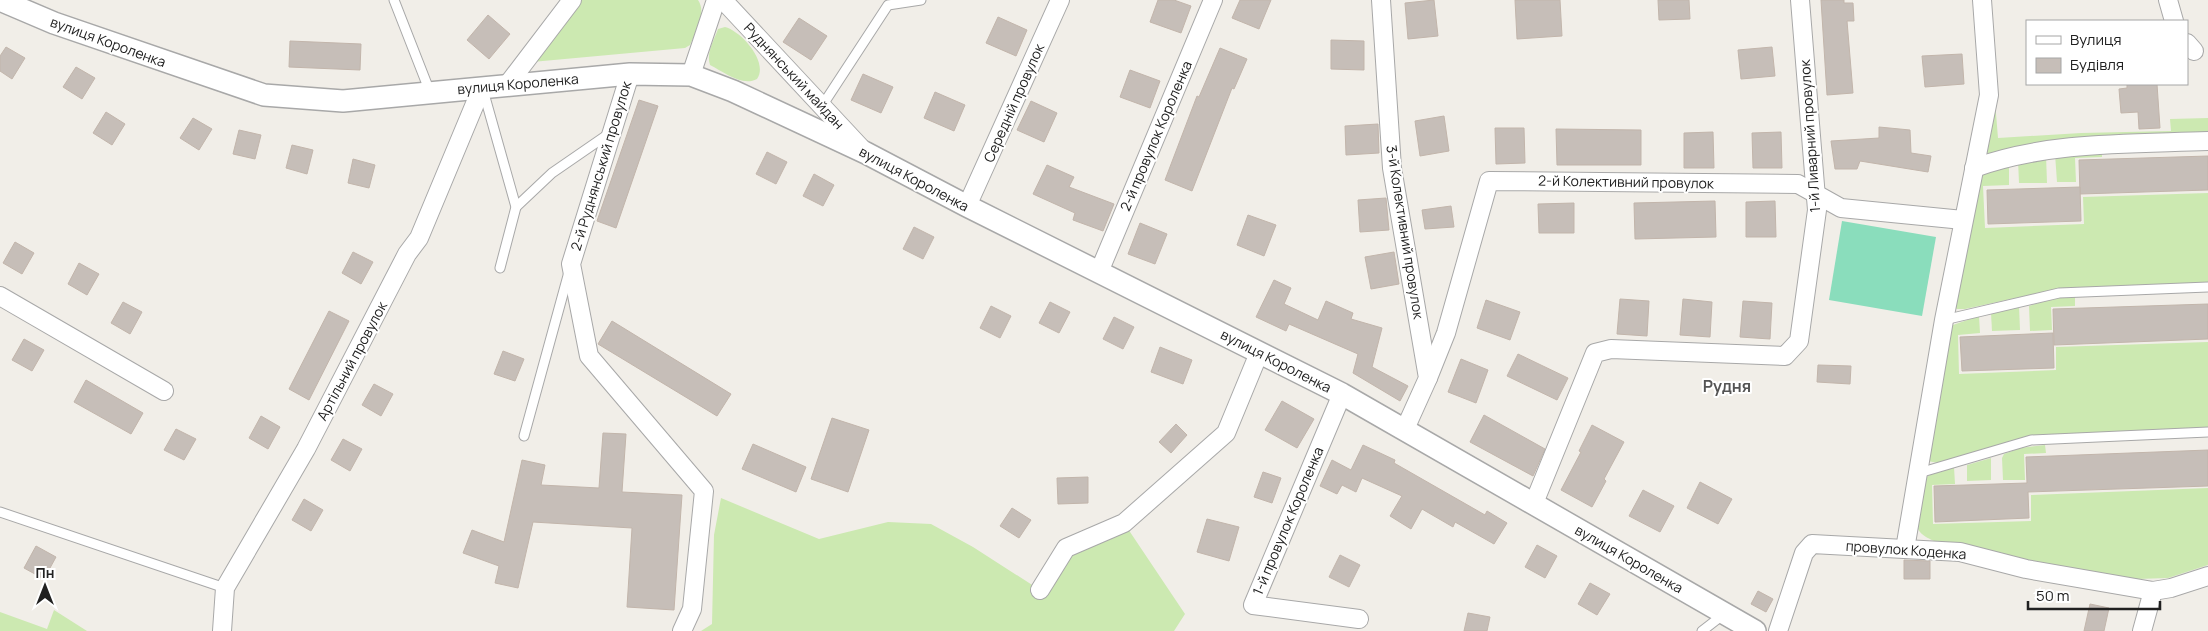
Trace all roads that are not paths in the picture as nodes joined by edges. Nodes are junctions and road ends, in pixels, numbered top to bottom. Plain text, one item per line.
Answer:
1 (0, 0) edge
2 (394, 0) edge
3 (572, 0) edge
4 (716, 0) edge
5 (723, 0) edge
6 (921, 0) edge
7 (1060, 0) edge
8 (1212, 0) edge
9 (1381, 0) edge
10 (1800, 0) edge
11 (1982, 0) edge
12 (2168, 0) edge
13 (2174, 20) edge
14 (630, 74) junction
15 (691, 75) junction
16 (508, 84) junction
17 (482, 87) junction
18 (430, 92) junction
19 (822, 106) junction
20 (611, 132) junction
21 (2208, 141) edge
22 (866, 152) junction
23 (1974, 168) junction
24 (1815, 193) junction
25 (967, 206) junction
26 (516, 207) junction
27 (1964, 220) junction
28 (571, 264) junction
29 (500, 268) dead end
30 (1099, 272) junction
31 (2208, 287) edge
32 (0, 296) edge
33 (1944, 320) junction
34 (1259, 353) junction
35 (1428, 378) junction
36 (164, 391) dead end
37 (1342, 394) junction
38 (1405, 429) junction
39 (2208, 432) edge
40 (524, 436) dead end
41 (1919, 473) junction
42 (1534, 504) junction
43 (0, 512) edge
44 (1905, 549) junction
45 (2208, 576) edge
46 (224, 588) junction
47 (1040, 590) dead end
48 (2153, 591) junction
49 (1724, 614) junction
50 (1359, 619) dead end
51 (222, 631) edge
52 (682, 631) edge
53 (1702, 631) edge
54 (1756, 631) edge
55 (1778, 631) edge
56 (2142, 631) edge

1 - 18 street, вулиця Короленка
2 - 18 lane
3 - 16 street
4 - 15 street
5 - 19 street, Руднянський майдан
6 - 19 lane
7 - 25 street, Середній провулок
8 - 30 street, 2-й провулок Короленка
9 - 35 street, 3-й Колективний провулок
10 - 24 street, 1-й Ливарний провулок
11 - 23 street
12 - 13 street
14 - 15 street, вулиця Короленка
14 - 16 street, вулиця Короленка
14 - 20 street, 2-й Руднянський провулок
15 - 22 street, вулиця Короленка
16 - 17 street, вулиця Короленка
17 - 18 street, вулиця Короленка
17 - 26 lane
17 - 46 street, Артільний провулок
19 - 22 street, Руднянський майдан
20 - 26 lane
20 - 28 street, 2-й Руднянський провулок
21 - 23 street
22 - 25 street, вулиця Короленка
23 - 27 street
24 - 27 street, 2-й Колективний провулок
24 - 35 street, 2-й Колективний провулок
24 - 42 street, 1-й Ливарний провулок
25 - 30 street, вулиця Короленка
26 - 29 lane
27 - 33 street
28 - 40 lane
28 - 52 street, 2-й Руднянський провулок
30 - 34 street, вулиця Короленка
31 - 33 lane
32 - 36 street
33 - 41 street
34 - 37 street, вулиця Короленка
34 - 47 street
35 - 38 street
37 - 38 street, вулиця Короленка
37 - 50 street, 1-й провулок Короленка
38 - 42 street, вулиця Короленка
39 - 41 lane
41 - 44 street
42 - 49 street, вулиця Короленка
43 - 46 lane
44 - 48 street, провулок Коденка
44 - 55 street, провулок Коденка
45 - 48 street, провулок Коденка
46 - 51 street, Артільний провулок
48 - 56 street
49 - 53 lane
49 - 54 street, вулиця Короленка

